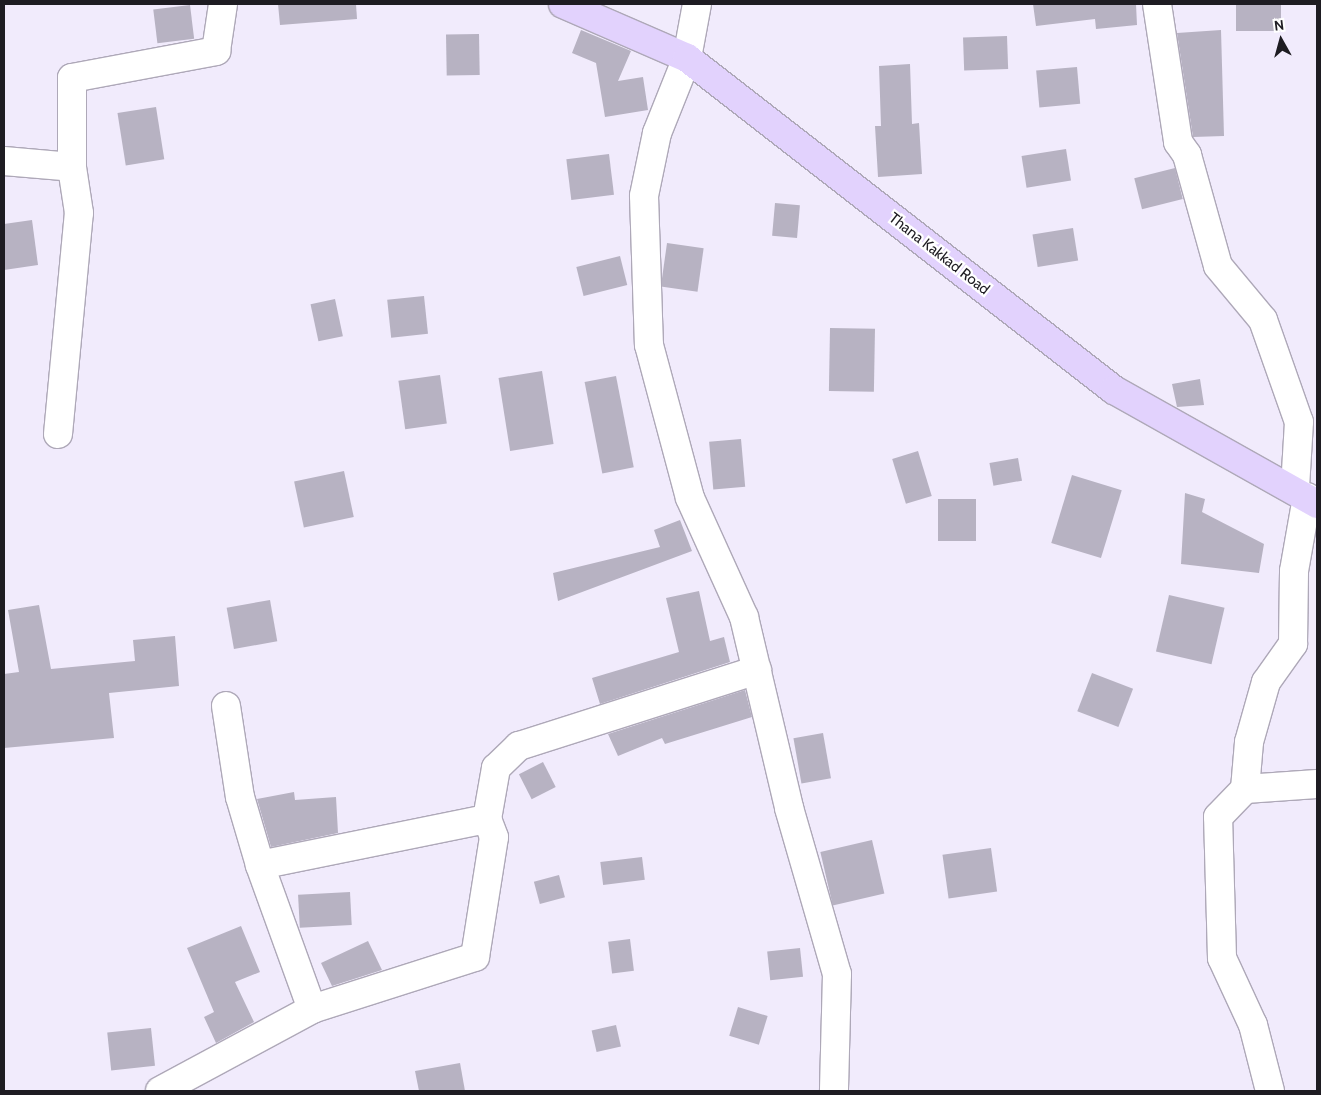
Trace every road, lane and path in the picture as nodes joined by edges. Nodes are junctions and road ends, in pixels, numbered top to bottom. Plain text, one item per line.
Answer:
1 (223, 4) edge
2 (563, 4) edge
3 (697, 4) edge
4 (1157, 4) edge
5 (687, 58) junction
6 (4, 160) edge
7 (72, 167) junction
8 (58, 434) dead end
9 (1306, 497) edge
10 (757, 670) junction
11 (226, 706) dead end
12 (1317, 784) edge
13 (1245, 789) junction
14 (487, 820) junction
15 (260, 865) junction
16 (312, 1009) junction
17 (160, 1091) edge
18 (834, 1091) edge
19 (1270, 1091) edge

1 - 7 street
2 - 5 main road, Thana Kakkad Road
3 - 5 street
4 - 9 street
5 - 9 main road, Thana Kakkad Road
5 - 10 street
6 - 7 street
7 - 8 street
9 - 13 street
10 - 14 street
10 - 18 street
11 - 15 street
12 - 13 street
13 - 19 street
14 - 15 street
14 - 16 street
15 - 16 street
16 - 17 street

